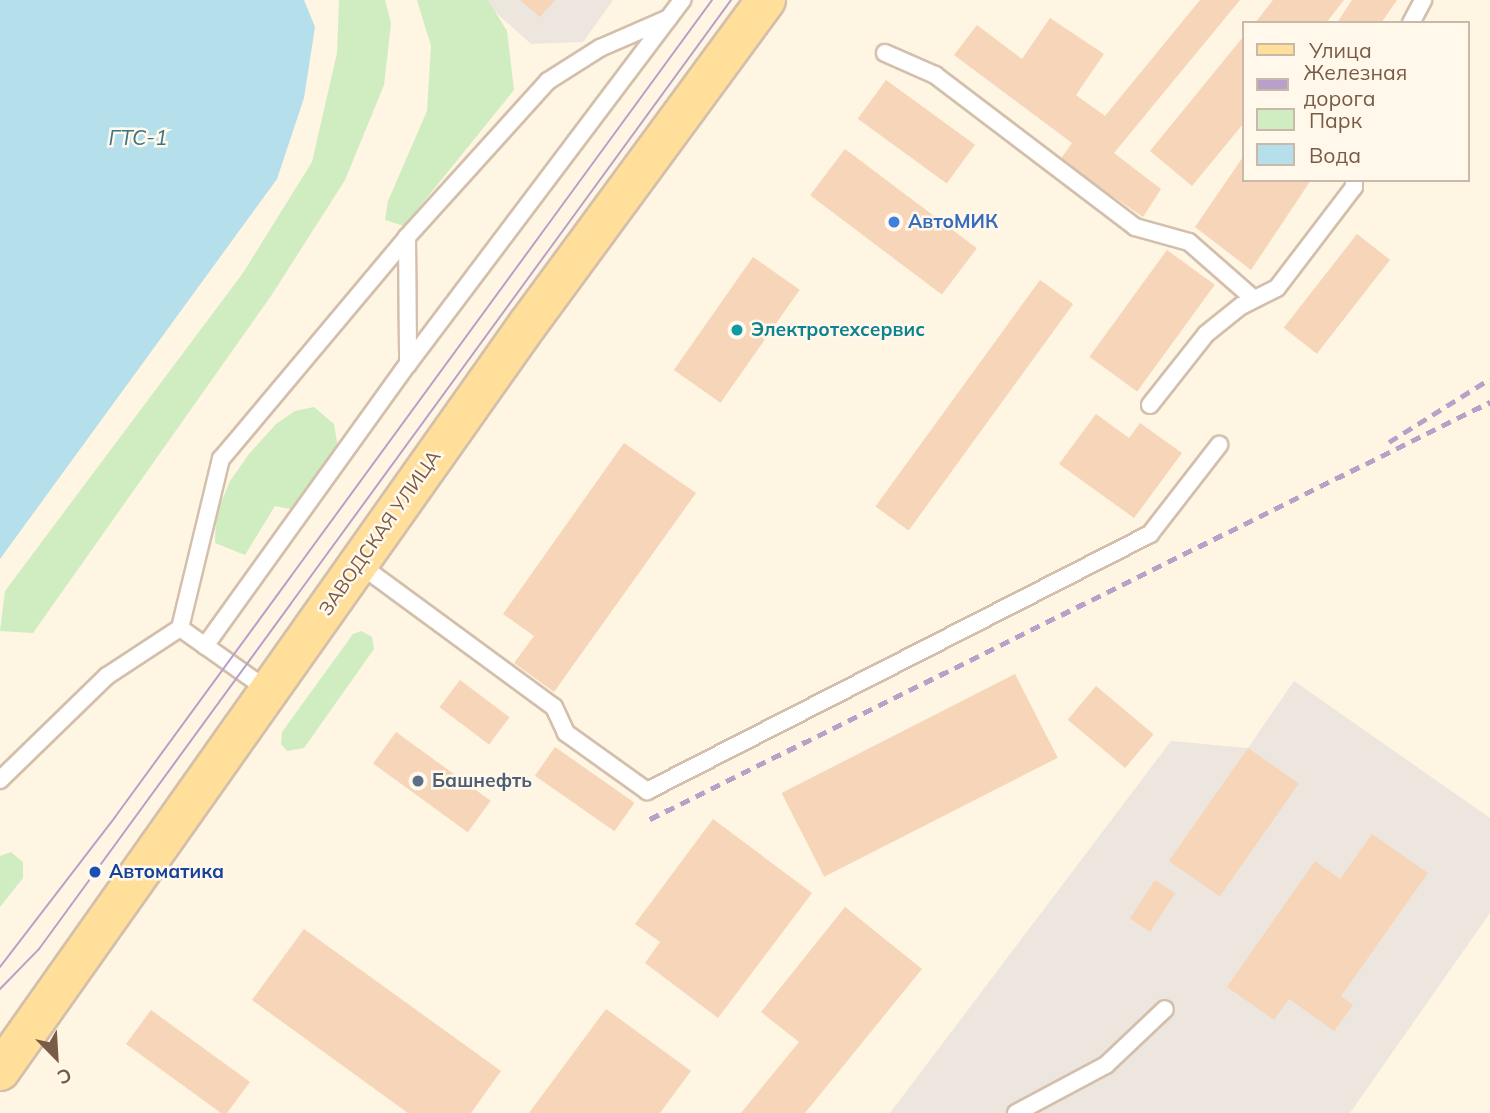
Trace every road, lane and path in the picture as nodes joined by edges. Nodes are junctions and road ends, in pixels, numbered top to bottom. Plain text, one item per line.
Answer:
1 (682, 0) edge
2 (766, 0) edge
3 (1423, 0) edge
4 (669, 18) junction
5 (1411, 21) edge
6 (885, 53) dead end
7 (1354, 182) edge
8 (407, 237) junction
9 (1254, 299) junction
10 (408, 364) junction
11 (1150, 405) dead end
12 (1219, 444) dead end
13 (359, 564) junction
14 (180, 628) junction
15 (205, 646) junction
16 (268, 690) junction
17 (0, 780) edge
18 (1165, 1009) dead end
19 (0, 1070) edge
20 (1016, 1113) edge

1 - 4 lane
2 - 13 main road, ЗАВОДСКАЯ УЛИЦА
3 - 5 lane
4 - 8 lane
4 - 10 lane
6 - 9 lane
7 - 9 lane
8 - 10 lane
8 - 14 lane
9 - 11 lane
10 - 15 lane
12 - 13 lane
13 - 16 main road, ЗАВОДСКАЯ УЛИЦА
14 - 15 lane
14 - 17 lane
15 - 16 lane
16 - 19 main road, ЗАВОДСКАЯ УЛИЦА
18 - 20 lane

